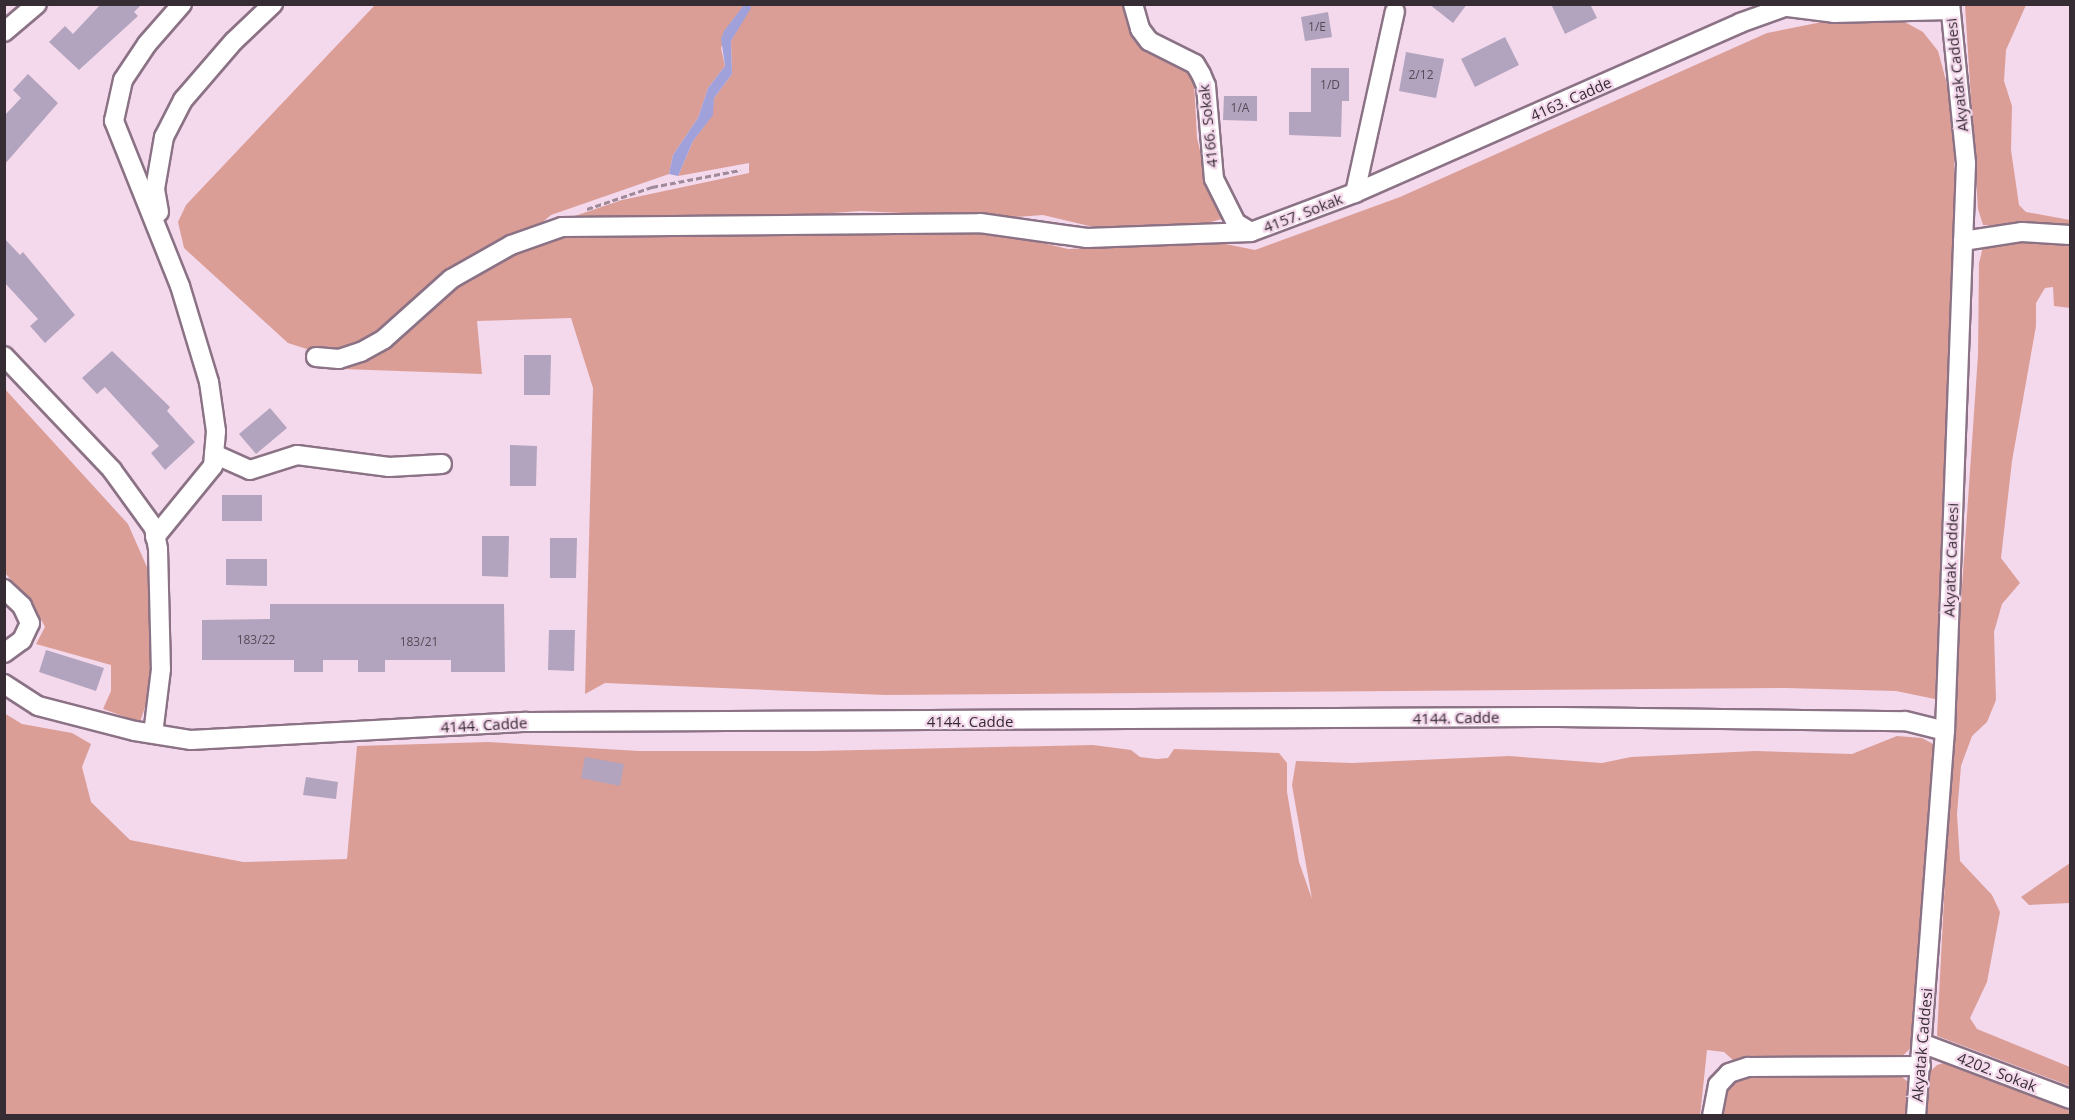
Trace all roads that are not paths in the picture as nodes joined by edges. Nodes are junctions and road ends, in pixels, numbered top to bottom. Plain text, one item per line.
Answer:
1 (37, 4) edge
2 (182, 4) edge
3 (273, 4) edge
4 (1133, 4) edge
5 (1791, 6) edge
6 (1397, 7) edge
7 (1950, 7) edge
8 (4, 32) edge
9 (1355, 193) junction
10 (1251, 232) junction
11 (2070, 236) edge
12 (1963, 241) junction
13 (164, 247) junction
14 (4, 356) edge
15 (316, 357) dead end
16 (214, 454) junction
17 (442, 464) dead end
18 (155, 537) junction
19 (4, 589) edge
20 (4, 653) edge
21 (4, 684) edge
22 (1945, 730) junction
23 (153, 734) junction
24 (1924, 1044) junction
25 (1922, 1066) junction
26 (2070, 1100) edge
27 (1712, 1116) edge
28 (1916, 1116) edge

1 - 8 street
2 - 13 street
3 - 13 street
4 - 10 street, 4166. Sokak
5 - 7 street, 4163. Cadde
5 - 9 street, 4163. Cadde
6 - 9 street
7 - 12 street, Akyatak Caddesi
9 - 10 street, 4157. Sokak
10 - 15 street, 4157. Sokak
11 - 12 street
12 - 22 street, Akyatak Caddesi
13 - 16 street
14 - 18 street
16 - 17 street
16 - 18 street
18 - 23 street
19 - 20 street
21 - 23 street, 4144. Cadde
22 - 23 street, 4144. Cadde
22 - 24 street, Akyatak Caddesi
24 - 25 street, Akyatak Caddesi
24 - 26 street, 4202. Sokak
25 - 27 street
25 - 28 street, Akyatak Caddesi

